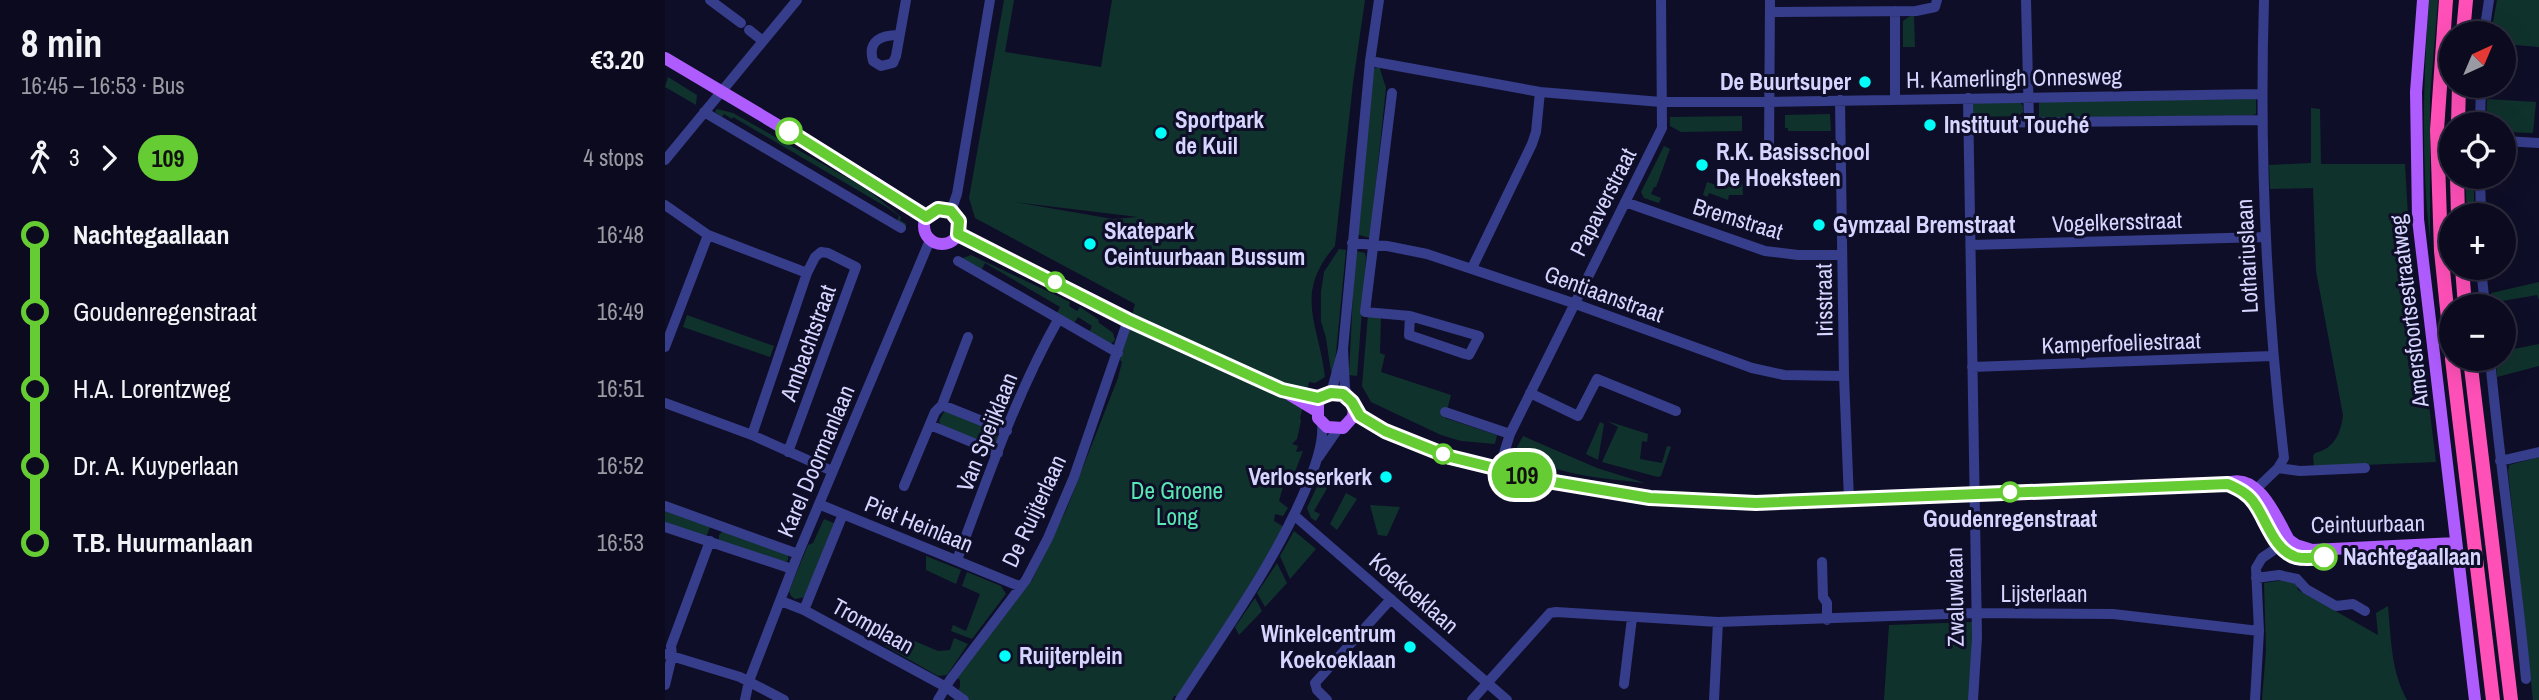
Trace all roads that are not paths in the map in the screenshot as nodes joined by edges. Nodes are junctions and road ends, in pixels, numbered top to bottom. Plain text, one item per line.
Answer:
1 (797, 0) edge
2 (906, 0) edge
3 (990, 0) edge
4 (1379, 0) edge
5 (1661, 0) edge
6 (1770, 0) edge
7 (1937, 0) edge
8 (2027, 0) edge
9 (2264, 0) edge
10 (2423, 0) edge
11 (2446, 0) edge
12 (2466, 0) edge
13 (2489, 0) edge
14 (716, 2) edge
15 (1895, 11) junction
16 (1770, 12) junction
17 (2464, 21) edge
18 (2486, 21) edge
19 (899, 35) dead end
20 (763, 41) junction
21 (665, 58) edge
22 (1370, 61) junction
23 (721, 91) junction
24 (1540, 92) junction
25 (1392, 93) dead end
26 (2261, 94) junction
27 (2028, 97) junction
28 (1968, 98) junction
29 (1895, 99) junction
30 (1840, 100) junction
31 (1661, 102) junction
32 (1767, 102) junction
33 (704, 112) junction
34 (2262, 120) junction
35 (2029, 122) junction
36 (1969, 123) junction
37 (2516, 142) edge
38 (2539, 143) edge
39 (1769, 150) dead end
40 (665, 160) edge
41 (1625, 202) junction
42 (665, 205) edge
43 (951, 211) junction
44 (926, 217) junction
45 (901, 228) dead end
46 (958, 234) junction
47 (708, 235) junction
48 (2264, 237) junction
49 (930, 240) junction
50 (1352, 243) junction
51 (1374, 244) junction
52 (1971, 245) junction
53 (1842, 255) junction
54 (958, 261) dead end
55 (1472, 268) junction
56 (807, 273) junction
57 (2445, 294) edge
58 (1573, 303) junction
59 (1411, 316) junction
60 (1058, 320) junction
61 (1128, 320) junction
62 (968, 337) dead end
63 (665, 347) edge
64 (1343, 349) junction
65 (1118, 353) junction
66 (2272, 356) junction
67 (1972, 368) junction
68 (2454, 371) edge
69 (2471, 371) edge
70 (2491, 371) edge
71 (1844, 376) junction
72 (1282, 390) junction
73 (1529, 393) junction
74 (1327, 395) junction
75 (1351, 402) junction
76 (665, 403) edge
77 (942, 405) junction
78 (1317, 411) junction
79 (1677, 411) dead end
80 (1445, 412) dead end
81 (1322, 424) junction
82 (930, 425) junction
83 (1343, 427) junction
84 (1385, 431) junction
85 (1007, 432) junction
86 (1510, 433) junction
87 (752, 435) junction
88 (788, 452) junction
89 (2539, 452) edge
90 (998, 453) junction
91 (1318, 458) junction
92 (2500, 461) junction
93 (2278, 468) junction
94 (2365, 468) dead end
95 (1499, 469) junction
96 (832, 471) junction
97 (904, 486) dead end
98 (1974, 493) junction
99 (2252, 493) junction
100 (1849, 500) junction
101 (821, 505) junction
102 (665, 506) edge
103 (843, 514) junction
104 (1295, 516) junction
105 (665, 527) edge
106 (711, 541) junction
107 (2285, 543) junction
108 (2457, 548) junction
109 (798, 554) junction
110 (957, 560) junction
111 (1822, 562) dead end
112 (792, 569) junction
113 (2256, 578) junction
114 (1019, 586) junction
115 (1391, 598) junction
116 (781, 601) junction
117 (804, 610) junction
118 (2365, 611) dead end
119 (1976, 613) junction
120 (1632, 618) junction
121 (1827, 620) junction
122 (1718, 622) junction
123 (2259, 631) junction
124 (669, 655) edge
125 (2526, 679) dead end
126 (749, 681) junction
127 (1487, 683) junction
128 (1624, 684) dead end
129 (665, 685) edge
130 (946, 687) junction
131 (745, 700) edge
132 (784, 700) edge
133 (938, 700) edge
134 (964, 700) edge
135 (1180, 700) edge
136 (1327, 700) edge
137 (1472, 700) edge
138 (1507, 700) edge
139 (1714, 700) edge
140 (1973, 700) edge
141 (2255, 700) edge
142 (2475, 700) edge
143 (2493, 700) edge
144 (2511, 700) edge

1 - 20 street
2 - 19 street
3 - 43 street
4 - 22 street
5 - 31 street, Papaverstraat
6 - 16 street
7 - 15 street
8 - 27 street
9 - 26 street, Lothariuslaan
10 - 108 main road, Amersfoortsestraatweg
11 - 57 highway
12 - 17 highway
13 - 18 street
14 - 20 street
15 - 16 street
15 - 29 street
16 - 32 street
20 - 23 street
21 - 23 main road
22 - 24 street, H. Kamerlingh Onnesweg
22 - 50 street
23 - 33 street
23 - 44 main road
24 - 31 street, H. Kamerlingh Onnesweg
24 - 55 street
25 - 51 street
26 - 27 street, H. Kamerlingh Onnesweg
26 - 34 street, Lothariuslaan
27 - 28 street, H. Kamerlingh Onnesweg
27 - 35 street
28 - 29 street, H. Kamerlingh Onnesweg
28 - 36 street
29 - 30 street, H. Kamerlingh Onnesweg
30 - 32 street, H. Kamerlingh Onnesweg
30 - 53 street, Irisstraat
31 - 32 street, H. Kamerlingh Onnesweg
31 - 41 street, Papaverstraat
32 - 39 street
33 - 40 street
33 - 45 street
34 - 35 street, H. Kamerlingh Onnesweg
34 - 48 street, Lothariuslaan
35 - 36 street, H. Kamerlingh Onnesweg
36 - 52 street
37 - 38 street
41 - 53 street, Bremstraat
41 - 58 street, Papaverstraat
42 - 47 street
43 - 44 main road
43 - 46 main road
44 - 49 main road
46 - 49 main road
46 - 61 main road
47 - 56 street
47 - 63 street
48 - 52 street, Vogelkersstraat
48 - 66 street, Lothariuslaan
49 - 96 street, Karel Doormanlaan
50 - 51 street, Gentiaanstraat
50 - 64 street
51 - 55 street, Gentiaanstraat
51 - 59 street
52 - 67 street
53 - 71 street, Irisstraat
54 - 60 street
55 - 58 street, Gentiaanstraat
56 - 87 street
56 - 88 street, Ambachtstraat
58 - 71 street, Gentiaanstraat
58 - 73 street, Papaverstraat
59 - 59 street
60 - 65 street
60 - 85 street, Van Speijklaan
61 - 65 street, De Ruijterlaan
61 - 72 main road
62 - 77 street
64 - 74 street
64 - 75 street
65 - 114 street, De Ruijterlaan
66 - 67 street, Kamperfoeliestraat
66 - 93 street, Lothariuslaan
67 - 98 street
68 - 143 highway
69 - 144 highway
70 - 92 street
71 - 100 street, Irisstraat
72 - 74 main road
72 - 78 main road
73 - 79 street
73 - 86 street, Papaverstraat
74 - 75 main road
74 - 78 main road
75 - 83 main road
75 - 84 main road, Ceintuurbaan
76 - 87 street
77 - 82 street
77 - 85 street
78 - 81 main road
80 - 86 street
81 - 83 main road
81 - 91 street
82 - 90 street
82 - 97 street
83 - 84 main road, Ceintuurbaan
83 - 91 street
84 - 95 main road, Ceintuurbaan
85 - 90 street, Van Speijklaan
86 - 95 street, Papaverstraat
87 - 88 street
88 - 96 street
89 - 92 street
90 - 110 street, Van Speijklaan
91 - 104 street
92 - 125 street
93 - 94 street
93 - 99 street
95 - 100 main road, Ceintuurbaan
96 - 101 street, Karel Doormanlaan
98 - 99 main road, Ceintuurbaan
98 - 100 main road, Ceintuurbaan
98 - 119 street, Zwaluwlaan
99 - 107 main road, Ceintuurbaan
101 - 103 street, Piet Heinlaan
101 - 109 street, Karel Doormanlaan
102 - 109 street
103 - 110 street, Piet Heinlaan
103 - 117 street, Piet Heinlaan
104 - 115 street, Koekoeklaan
104 - 135 street
105 - 106 street
106 - 112 street
106 - 124 street
107 - 108 main road, Ceintuurbaan
107 - 113 street
108 - 142 main road, Amersfoortsestraatweg
109 - 112 street, Karel Doormanlaan
110 - 114 street, Piet Heinlaan
111 - 121 street
112 - 116 street, Karel Doormanlaan
113 - 118 street
113 - 123 street
114 - 130 street, De Ruijterlaan
115 - 127 street, Koekoeklaan
115 - 136 street
116 - 117 street, Tromplaan
116 - 126 street, Karel Doormanlaan
117 - 130 street, Tromplaan
119 - 121 street, Lijsterlaan
119 - 123 street, Lijsterlaan
119 - 140 street, Zwaluwlaan
120 - 122 street, Lijsterlaan
120 - 127 street, Lijsterlaan
120 - 128 street
121 - 122 street, Lijsterlaan
122 - 139 street
123 - 141 street
124 - 126 street
124 - 129 street
126 - 131 street, Karel Doormanlaan
126 - 132 street
127 - 137 street
127 - 138 street, Koekoeklaan
130 - 133 street, De Ruijterlaan
130 - 134 street, Tromplaan

